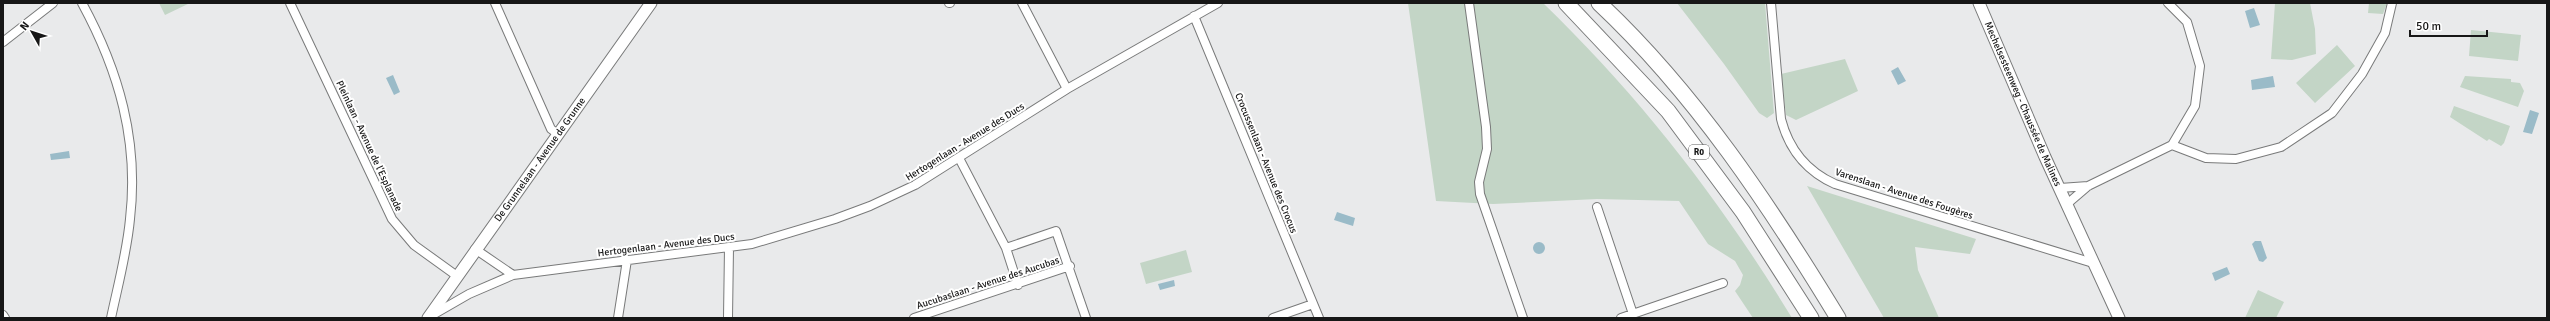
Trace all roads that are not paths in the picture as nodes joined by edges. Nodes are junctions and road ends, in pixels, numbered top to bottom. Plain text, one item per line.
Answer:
1 (53, 3) edge
2 (82, 3) edge
3 (290, 3) edge
4 (496, 3) edge
5 (651, 3) edge
6 (1022, 3) edge
7 (1218, 3) edge
8 (1469, 3) edge
9 (1566, 3) edge
10 (1599, 3) edge
11 (1771, 3) edge
12 (1979, 3) edge
13 (2168, 3) edge
14 (2392, 3) edge
15 (1194, 16) junction
16 (3, 42) edge
17 (1068, 89) junction
18 (558, 134) junction
19 (2172, 145) junction
20 (959, 158) junction
21 (2088, 186) junction
22 (2060, 188) junction
23 (2067, 204) junction
24 (1597, 207) dead end
25 (729, 248) junction
26 (1006, 248) junction
27 (475, 249) junction
28 (627, 260) junction
29 (2094, 263) junction
30 (1070, 266) junction
31 (513, 275) junction
32 (457, 276) junction
33 (1723, 283) dead end
34 (1018, 285) junction
35 (1313, 304) junction
36 (3, 314) edge
37 (1633, 314) junction
38 (428, 317) edge
39 (5, 318) edge
40 (111, 318) edge
41 (618, 318) edge
42 (728, 318) edge
43 (914, 318) edge
44 (1086, 318) edge
45 (1273, 318) edge
46 (1319, 318) edge
47 (1523, 318) edge
48 (1621, 318) edge
49 (1811, 318) edge
50 (1838, 318) edge
51 (2119, 318) edge

1 - 16 street
2 - 40 street
3 - 32 street, Pleinlaan - Avenue de l'Esplanade
4 - 18 street
5 - 18 street, De Grunnelaan - Avenue de Grunne
6 - 17 street
7 - 15 street, Hertogenlaan - Avenue des Ducs
8 - 47 street
9 - 49 highway, R0
10 - 50 highway, R0
11 - 29 street, Varenslaan - Avenue des Fougères
12 - 22 street, Mechelsesteenweg - Chaussée de Malines
13 - 19 street
14 - 19 street
15 - 17 street, Hertogenlaan - Avenue des Ducs
15 - 35 street, Crocussenlaan - Avenue des Crocus
17 - 20 street, Hertogenlaan - Avenue des Ducs
18 - 27 street, De Grunnelaan - Avenue de Grunne
19 - 21 street
20 - 25 street, Hertogenlaan - Avenue des Ducs
20 - 26 street
21 - 22 street
21 - 23 street
22 - 23 street, Mechelsesteenweg - Chaussée de Malines
23 - 29 street, Mechelsesteenweg - Chaussée de Malines
24 - 37 street
25 - 28 street, Hertogenlaan - Avenue des Ducs
25 - 42 street
26 - 30 street
26 - 34 street
27 - 31 street
27 - 32 street, De Grunnelaan - Avenue de Grunne
28 - 31 street, Hertogenlaan - Avenue des Ducs
28 - 41 street
29 - 51 street, Mechelsesteenweg - Chaussée de Malines
30 - 34 street, Aucubaslaan - Avenue des Aucubas
30 - 44 street
31 - 38 street, Hertogenlaan - Avenue des Ducs
32 - 38 street, De Grunnelaan - Avenue de Grunne
33 - 37 street
34 - 43 street, Aucubaslaan - Avenue des Aucubas
35 - 45 street
35 - 46 street, Crocussenlaan - Avenue des Crocus
36 - 39 street
37 - 48 street

